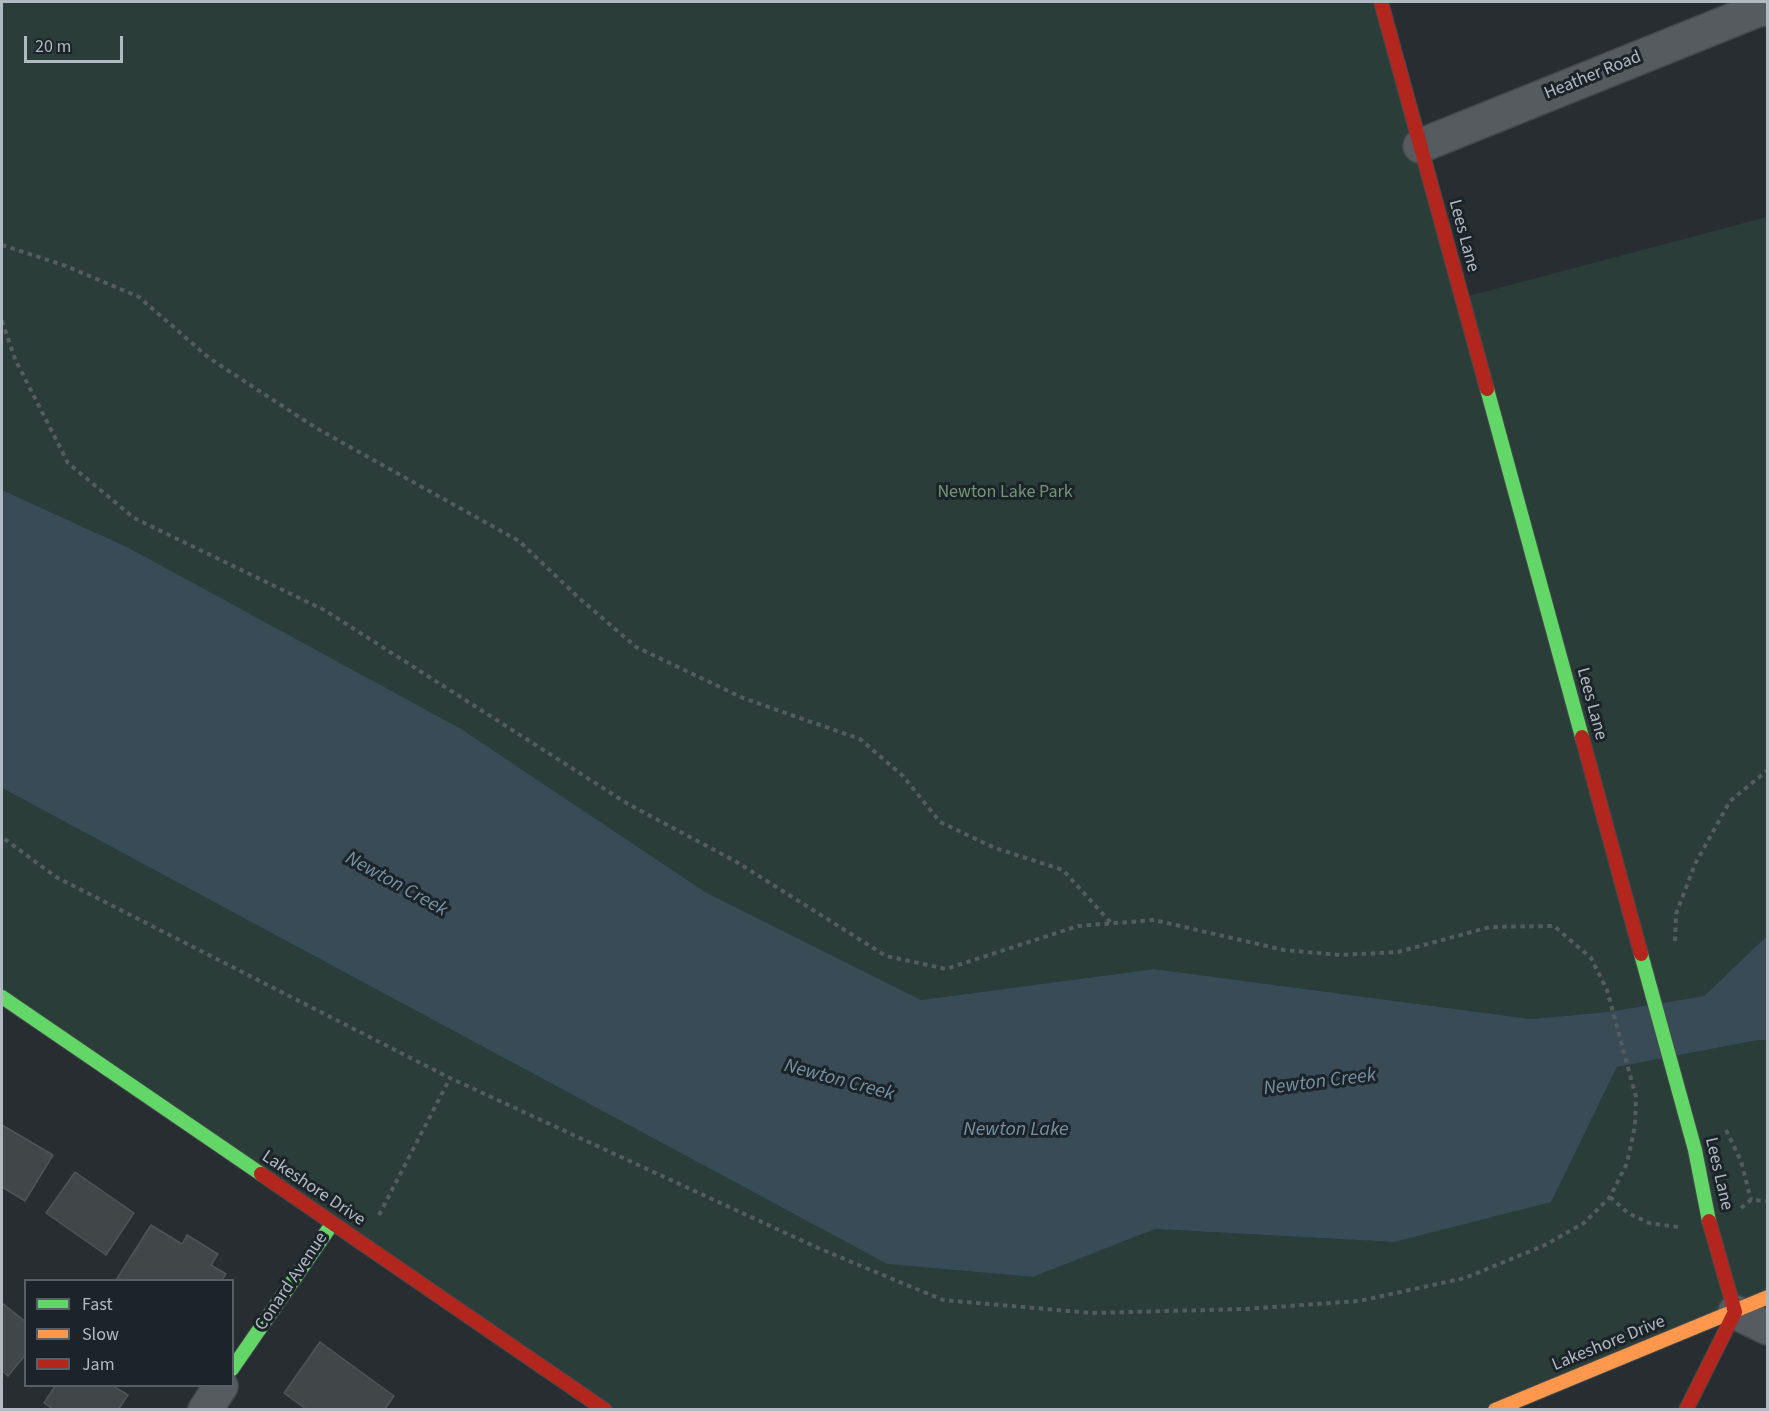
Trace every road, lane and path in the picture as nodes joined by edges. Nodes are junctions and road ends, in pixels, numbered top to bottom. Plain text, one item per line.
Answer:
1 (1381, 2) edge
2 (1759, 7) edge
3 (1420, 146) junction
4 (2, 245) edge
5 (2, 321) edge
6 (1767, 770) edge
7 (2, 837) edge
8 (1111, 923) junction
9 (1674, 943) dead end
10 (2, 997) edge
11 (450, 1078) junction
12 (1724, 1124) dead end
13 (1610, 1197) junction
14 (1751, 1200) junction
15 (1767, 1201) edge
16 (1737, 1211) dead end
17 (332, 1224) junction
18 (1686, 1227) dead end
19 (363, 1245) junction
20 (1767, 1297) edge
21 (1735, 1312) junction
22 (1767, 1328) edge
23 (234, 1366) edge
24 (220, 1387) edge
25 (205, 1410) edge
26 (605, 1410) edge
27 (1496, 1410) edge
28 (1686, 1410) edge

1 - 3 street, Lees Lane
2 - 3 street, Heather Road
3 - 21 street, Lees Lane
4 - 8 path
5 - 8 path
6 - 9 path
7 - 11 path
8 - 13 path
10 - 17 street, Lakeshore Drive
11 - 13 path
11 - 19 path
12 - 14 path
13 - 18 path
14 - 15 path
14 - 16 path
17 - 19 street, Lakeshore Drive
17 - 23 street, Conard Avenue
19 - 26 street, Lakeshore Drive
20 - 21 street, Lakeshore Drive
21 - 22 street
21 - 27 street, Lakeshore Drive
21 - 28 street
24 - 25 street

